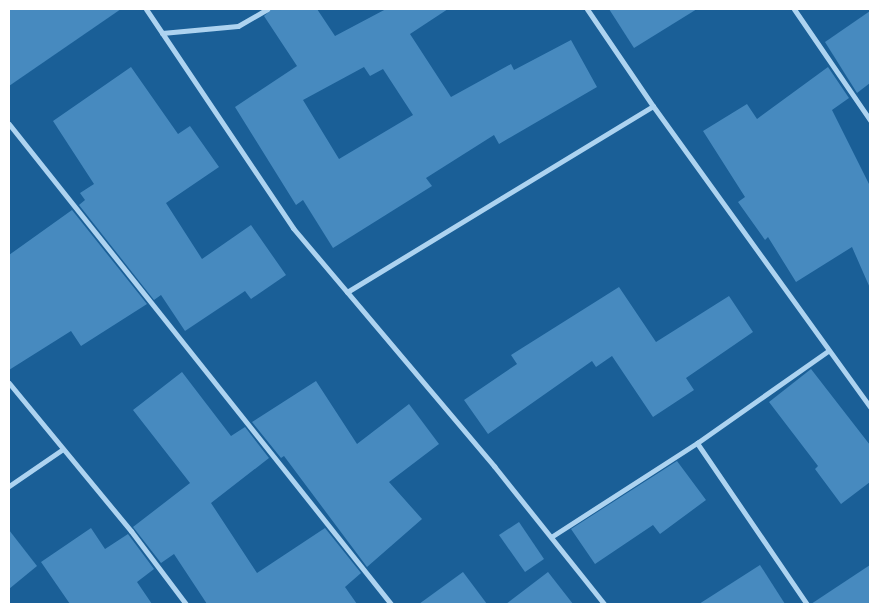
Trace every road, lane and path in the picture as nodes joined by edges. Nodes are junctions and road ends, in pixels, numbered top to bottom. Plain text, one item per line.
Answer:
1 (146, 9) edge
2 (268, 9) edge
3 (587, 9) edge
4 (794, 9) edge
5 (162, 33) junction
6 (653, 106) junction
7 (870, 120) edge
8 (9, 124) edge
9 (347, 292) junction
10 (828, 351) junction
11 (9, 383) edge
12 (870, 407) edge
13 (697, 443) junction
14 (63, 449) junction
15 (9, 486) edge
16 (551, 537) junction
17 (186, 604) edge
18 (391, 604) edge
19 (604, 604) edge
20 (807, 604) edge

1 - 5 street
2 - 5 street
3 - 6 street
4 - 7 street
5 - 9 street
6 - 9 street
6 - 10 street
8 - 18 street
9 - 16 street
10 - 12 street
10 - 13 street
11 - 14 street
13 - 16 street
13 - 20 street
14 - 15 street
14 - 17 street
16 - 19 street

